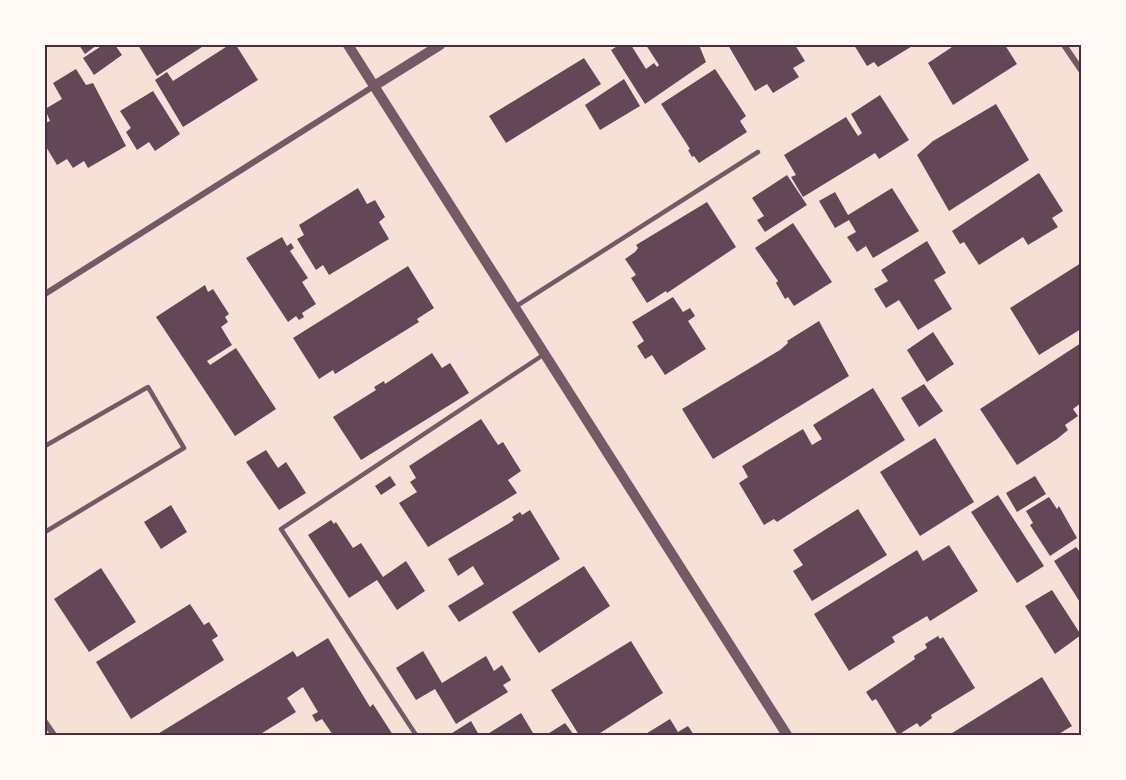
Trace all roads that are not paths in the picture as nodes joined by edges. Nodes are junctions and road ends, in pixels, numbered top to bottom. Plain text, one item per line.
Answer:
1 (348, 45) edge
2 (440, 45) edge
3 (1064, 45) edge
4 (1081, 70) edge
5 (374, 86) junction
6 (758, 152) dead end
7 (45, 294) edge
8 (515, 308) junction
9 (544, 354) junction
10 (45, 446) edge
11 (45, 532) edge
12 (45, 722) edge
13 (54, 735) edge
14 (416, 735) edge
15 (787, 735) edge

1 - 5 street
2 - 5 street
3 - 4 street
5 - 7 street
5 - 8 street
6 - 8 lane
8 - 9 street
9 - 14 lane
9 - 15 street
10 - 11 lane
12 - 13 street

